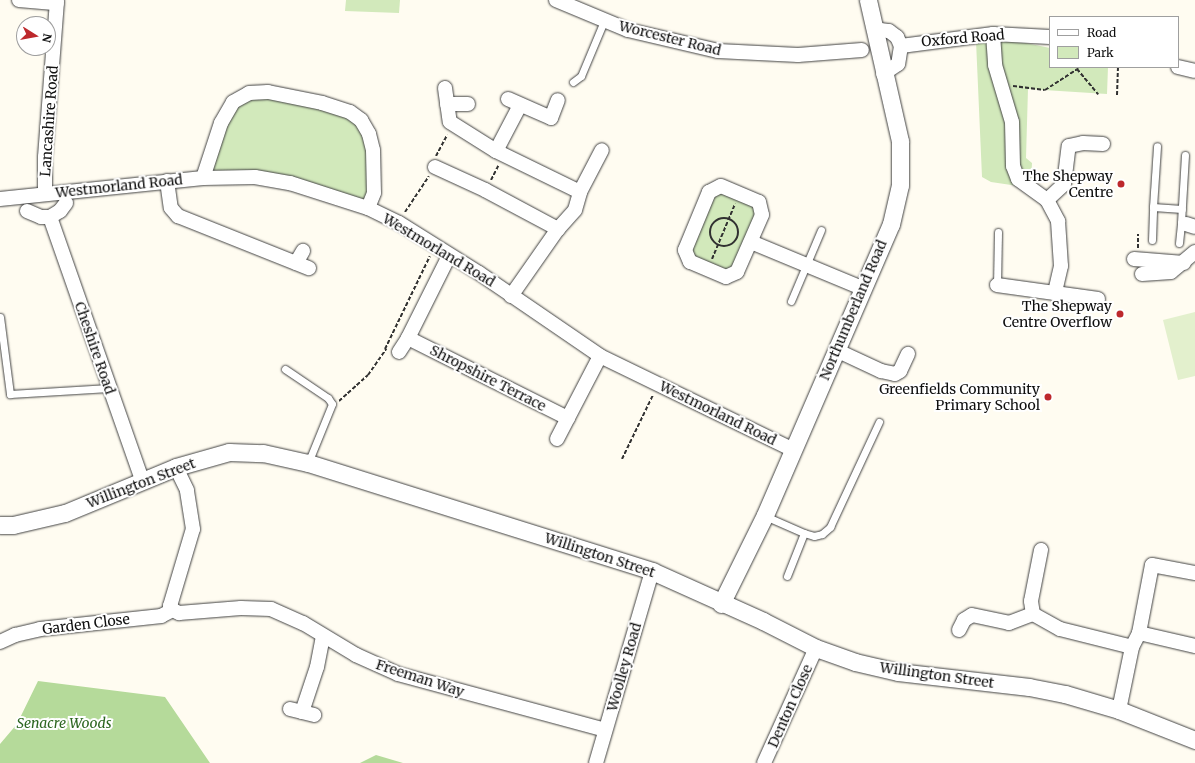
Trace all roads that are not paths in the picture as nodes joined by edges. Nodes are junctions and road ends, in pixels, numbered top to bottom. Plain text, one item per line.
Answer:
1 (19, 0) edge
2 (556, 0) edge
3 (868, 0) edge
4 (57, 1) edge
5 (604, 21) junction
6 (874, 29) junction
7 (993, 34) junction
8 (1049, 37) edge
9 (901, 46) junction
10 (862, 50) dead end
11 (1179, 67) edge
12 (1195, 71) edge
13 (883, 74) junction
14 (573, 82) dead end
15 (445, 88) dead end
16 (558, 100) dead end
17 (447, 104) junction
18 (468, 104) dead end
19 (1103, 144) dead end
20 (1157, 146) dead end
21 (602, 150) dead end
22 (500, 153) junction
23 (1185, 155) dead end
24 (435, 167) dead end
25 (203, 178) junction
26 (167, 181) junction
27 (580, 192) junction
28 (45, 194) junction
29 (0, 199) edge
30 (1047, 200) junction
31 (66, 203) dead end
32 (1153, 207) junction
33 (368, 208) junction
34 (1182, 209) junction
35 (27, 211) dead end
36 (50, 217) junction
37 (1187, 224) edge
38 (558, 229) junction
39 (821, 230) dead end
40 (998, 232) dead end
41 (1152, 240) dead end
42 (751, 242) junction
43 (1179, 243) dead end
44 (1195, 252) edge
45 (449, 256) junction
46 (1134, 259) dead end
47 (303, 261) dead end
48 (1184, 263) junction
49 (807, 265) junction
50 (1142, 274) dead end
51 (997, 285) joint
52 (862, 288) junction
53 (1055, 293) junction
54 (511, 296) junction
55 (1098, 299) dead end
56 (791, 301) dead end
57 (0, 317) edge
58 (408, 338) junction
59 (836, 350) junction
60 (392, 351) road end
61 (908, 354) dead end
62 (600, 356) junction
63 (285, 369) dead end
64 (109, 388) junction
65 (568, 418) junction
66 (879, 422) dead end
67 (557, 439) dead end
68 (794, 450) junction
69 (308, 463) junction
70 (176, 466) junction
71 (142, 479) junction
72 (765, 516) junction
73 (0, 526) edge
74 (804, 534) junction
75 (1041, 550) dead end
76 (652, 571) junction
77 (1195, 572) edge
78 (787, 576) dead end
79 (721, 604) junction
80 (172, 610) junction
81 (1033, 614) junction
82 (959, 630) dead end
83 (1139, 633) junction
84 (323, 637) junction
85 (0, 642) edge
86 (1195, 646) edge
87 (1132, 647) junction
88 (816, 648) junction
89 (1119, 710) junction
90 (302, 712) dead end
91 (605, 730) junction
92 (1195, 740) edge
93 (596, 763) edge
94 (764, 763) edge

1 - 4 street
2 - 5 street, Worcester Road
3 - 6 street, Northumberland Road
4 - 28 street, Lancashire Road
5 - 10 street, Worcester Road
5 - 14 lane
6 - 9 street, Oxford Road
6 - 13 street, Northumberland Road
7 - 8 street, Oxford Road
7 - 9 street, Oxford Road
7 - 30 street
9 - 13 street, Oxford Road
11 - 12 street
13 - 52 street, Northumberland Road
15 - 17 street
16 - 22 street
17 - 18 street
17 - 22 street
19 - 30 street
20 - 32 lane
21 - 27 street
22 - 27 street
23 - 34 lane
24 - 38 street
25 - 26 street, Westmorland Road
25 - 33 street, Westmorland Road
25 - 33 street
26 - 28 street, Westmorland Road
26 - 47 street
27 - 38 street
28 - 29 street, Westmorland Road
30 - 53 street
31 - 36 street
32 - 34 lane
32 - 41 lane
33 - 45 street, Westmorland Road
34 - 37 lane
35 - 36 street
36 - 64 street, Cheshire Road
37 - 43 lane
38 - 54 street
39 - 49 lane
40 - 51 lane
42 - 42 street
42 - 49 street
44 - 48 street
45 - 54 street, Westmorland Road
45 - 58 street
46 - 48 street
48 - 50 street
49 - 52 street
49 - 56 lane
51 - 53 street
52 - 59 street, Northumberland Road
53 - 55 street
54 - 62 street, Westmorland Road
57 - 64 lane
58 - 60 street
58 - 65 street, Shropshire Terrace
59 - 61 street
59 - 68 street, Northumberland Road
62 - 65 street
62 - 68 street, Westmorland Road
63 - 69 lane
64 - 71 street, Cheshire Road
65 - 67 street
66 - 74 lane
68 - 72 street, Northumberland Road
69 - 70 street, Willington Street
69 - 76 street, Willington Street
70 - 71 street, Willington Street
70 - 80 street
71 - 73 street, Willington Street
72 - 74 lane
72 - 79 street, Northumberland Road
74 - 78 lane
75 - 81 street
76 - 79 street, Willington Street
76 - 91 street, Woolley Road
77 - 83 street
79 - 88 street, Willington Street
80 - 84 street, Freeman Way
80 - 85 street, Garden Close
81 - 82 street
81 - 87 street
83 - 86 street
83 - 87 street
84 - 90 street
84 - 91 street, Freeman Way
87 - 89 street
88 - 89 street, Willington Street
88 - 94 street, Denton Close
89 - 92 street, Willington Street
91 - 93 street, Woolley Road

